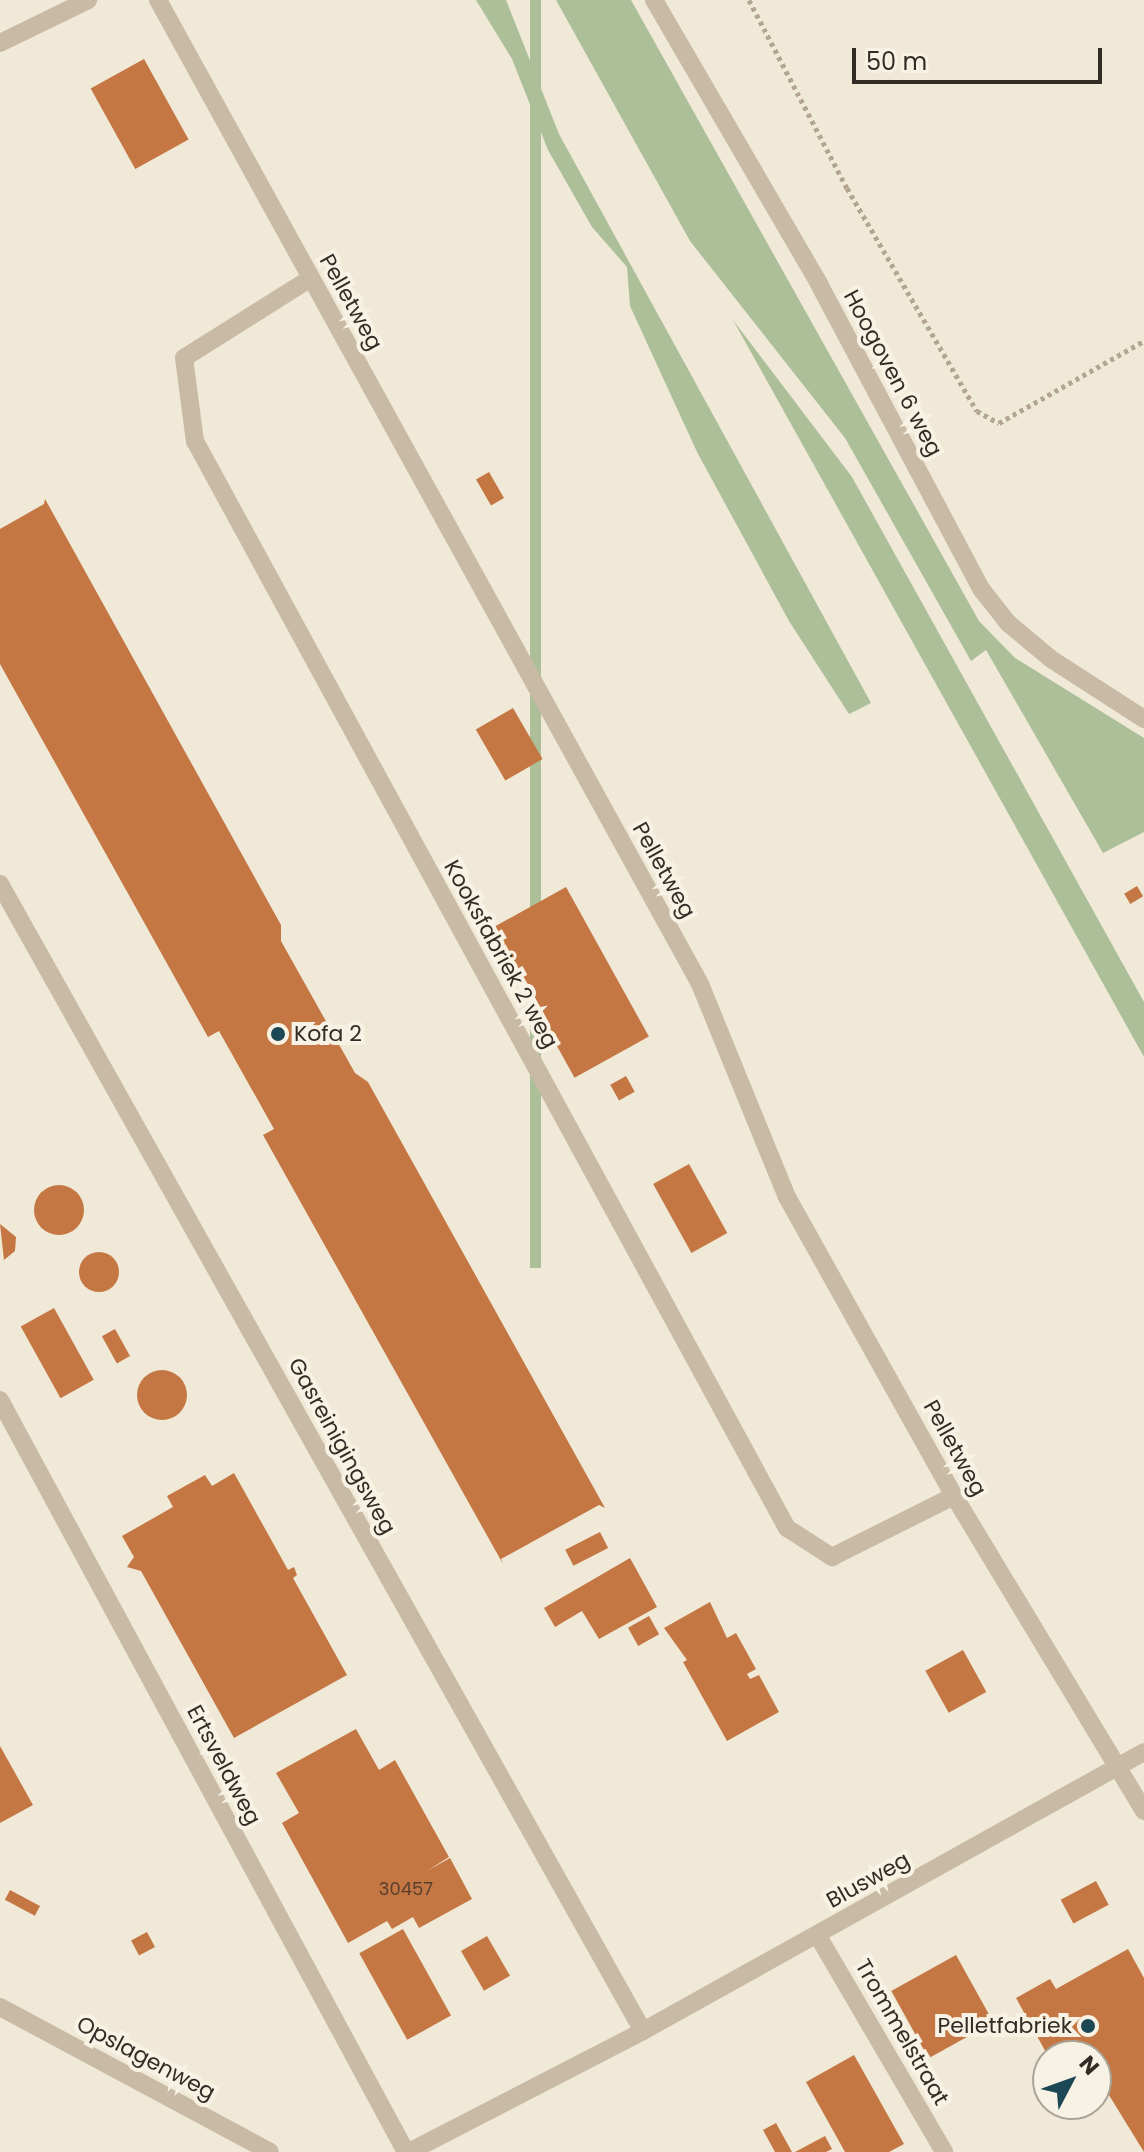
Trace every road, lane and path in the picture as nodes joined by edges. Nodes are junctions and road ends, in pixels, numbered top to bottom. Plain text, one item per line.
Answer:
1 (88, 0) edge
2 (158, 0) edge
3 (654, 0) edge
4 (749, 0) edge
5 (0, 43) edge
6 (311, 278) junction
7 (1144, 341) edge
8 (1144, 719) edge
9 (0, 884) edge
10 (0, 1400) edge
11 (954, 1496) junction
12 (1144, 1752) edge
13 (1115, 1769) junction
14 (1144, 1811) edge
15 (818, 1936) junction
16 (0, 2007) edge
17 (643, 2031) junction
18 (270, 2152) edge
19 (408, 2152) edge
20 (944, 2152) edge

1 - 5 lane
2 - 6 lane, Pelletweg
3 - 8 lane, Hoogoven 6 weg
4 - 7 path
6 - 11 lane, Pelletweg
6 - 11 lane, Kooksfabriek 2 weg
9 - 17 lane, Gasreinigingsweg
10 - 19 lane, Ertsveldweg
11 - 13 lane, Pelletweg
12 - 13 lane, Blusweg
13 - 14 lane, Pelletweg
13 - 15 lane, Blusweg
15 - 17 lane, Blusweg
15 - 20 lane, Trommelstraat
16 - 18 lane, Opslagenweg
17 - 19 lane, Blusweg

